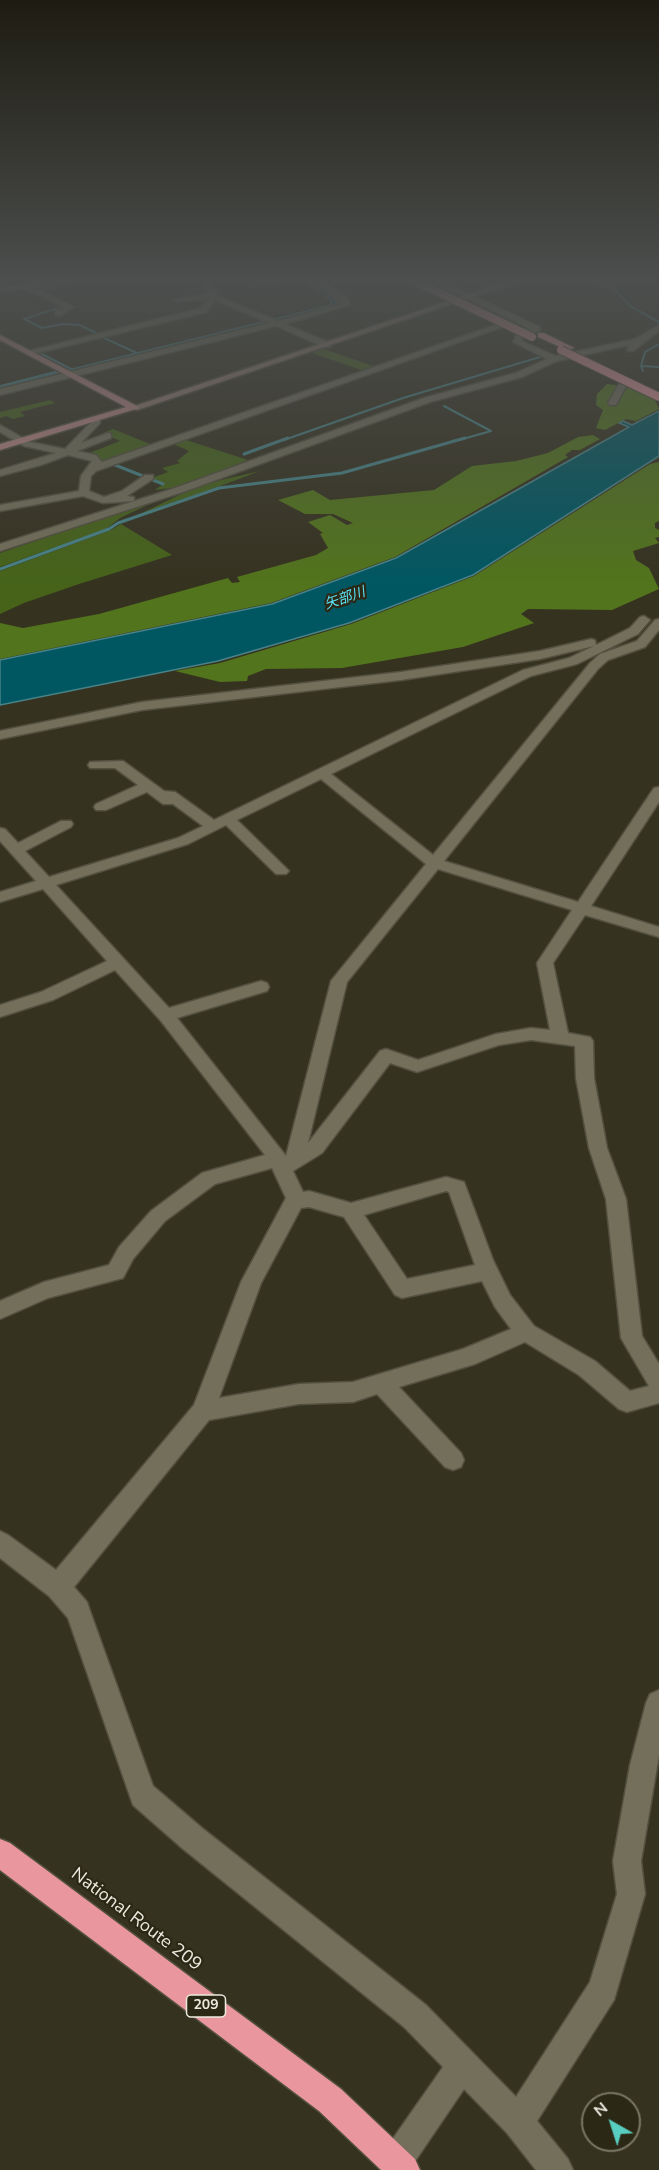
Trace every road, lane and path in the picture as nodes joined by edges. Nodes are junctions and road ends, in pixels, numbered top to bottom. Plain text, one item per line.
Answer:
1 (31, 383) edge
2 (87, 383) edge
3 (210, 383) edge
4 (336, 383) edge
5 (489, 383) edge
6 (632, 383) edge
7 (622, 386) dead end
8 (0, 392) edge
9 (659, 397) edge
10 (613, 403) dead end
11 (134, 408) junction
12 (97, 421) junction
13 (0, 428) edge
14 (108, 436) dead end
15 (22, 441) junction
16 (0, 447) edge
17 (69, 451) junction
18 (93, 468) junction
19 (0, 473) edge
20 (149, 477) dead end
21 (84, 494) junction
22 (103, 500) junction
23 (0, 508) edge
24 (0, 542) edge
25 (0, 548) edge
26 (659, 614) edge
27 (644, 620) junction
28 (659, 622) edge
29 (0, 735) edge
30 (95, 765) dead end
31 (323, 774) junction
32 (148, 786) junction
33 (659, 791) edge
34 (101, 807) dead end
35 (228, 819) junction
36 (66, 824) dead end
37 (213, 826) junction
38 (0, 832) edge
39 (16, 850) junction
40 (434, 863) junction
41 (281, 871) dead end
42 (46, 883) junction
43 (0, 897) edge
44 (582, 908) junction
45 (659, 932) edge
46 (118, 962) junction
47 (261, 987) dead end
48 (0, 1011) edge
49 (166, 1015) junction
50 (560, 1037) junction
51 (284, 1163) junction
52 (294, 1201) junction
53 (351, 1211) junction
54 (488, 1271) junction
55 (0, 1310) edge
56 (526, 1332) junction
57 (381, 1383) junction
58 (659, 1383) edge
59 (659, 1393) edge
60 (203, 1411) junction
61 (453, 1460) dead end
62 (0, 1543) edge
63 (58, 1587) junction
64 (659, 1704) edge
65 (651, 1769) edge
66 (0, 1853) edge
67 (463, 2064) junction
68 (518, 2122) junction
69 (400, 2165) edge
70 (557, 2170) edge

1 - 8 street
2 - 11 main road
3 - 11 main road
4 - 18 street
5 - 25 street
6 - 9 highway, bridge
7 - 10 street
11 - 12 main road
12 - 15 main road
12 - 17 street
13 - 15 street
14 - 17 street
15 - 16 main road
15 - 17 street
17 - 18 street
17 - 19 street
18 - 21 street
20 - 22 street
21 - 22 street
21 - 23 street
22 - 24 street
26 - 27 street
27 - 29 street
27 - 31 street
28 - 40 street
30 - 32 street
31 - 35 street
31 - 40 street
32 - 34 street
32 - 37 street
33 - 44 street
35 - 37 street
35 - 41 street
36 - 39 street
37 - 42 street
38 - 39 street
39 - 42 street
40 - 44 street
40 - 51 street
42 - 43 street
42 - 46 street
44 - 45 street
44 - 50 street
46 - 48 street
46 - 49 street
47 - 49 street
49 - 51 street
50 - 51 street
50 - 58 street
51 - 52 street
51 - 55 street
52 - 53 street
52 - 60 street
53 - 54 street
53 - 54 street
54 - 56 street
56 - 57 street
56 - 59 street
57 - 60 street
57 - 61 street
60 - 63 street
62 - 63 street
63 - 67 street
64 - 65 street
65 - 68 street
66 - 69 highway, National Route 209 / 209
67 - 68 street
67 - 69 street
68 - 70 street

